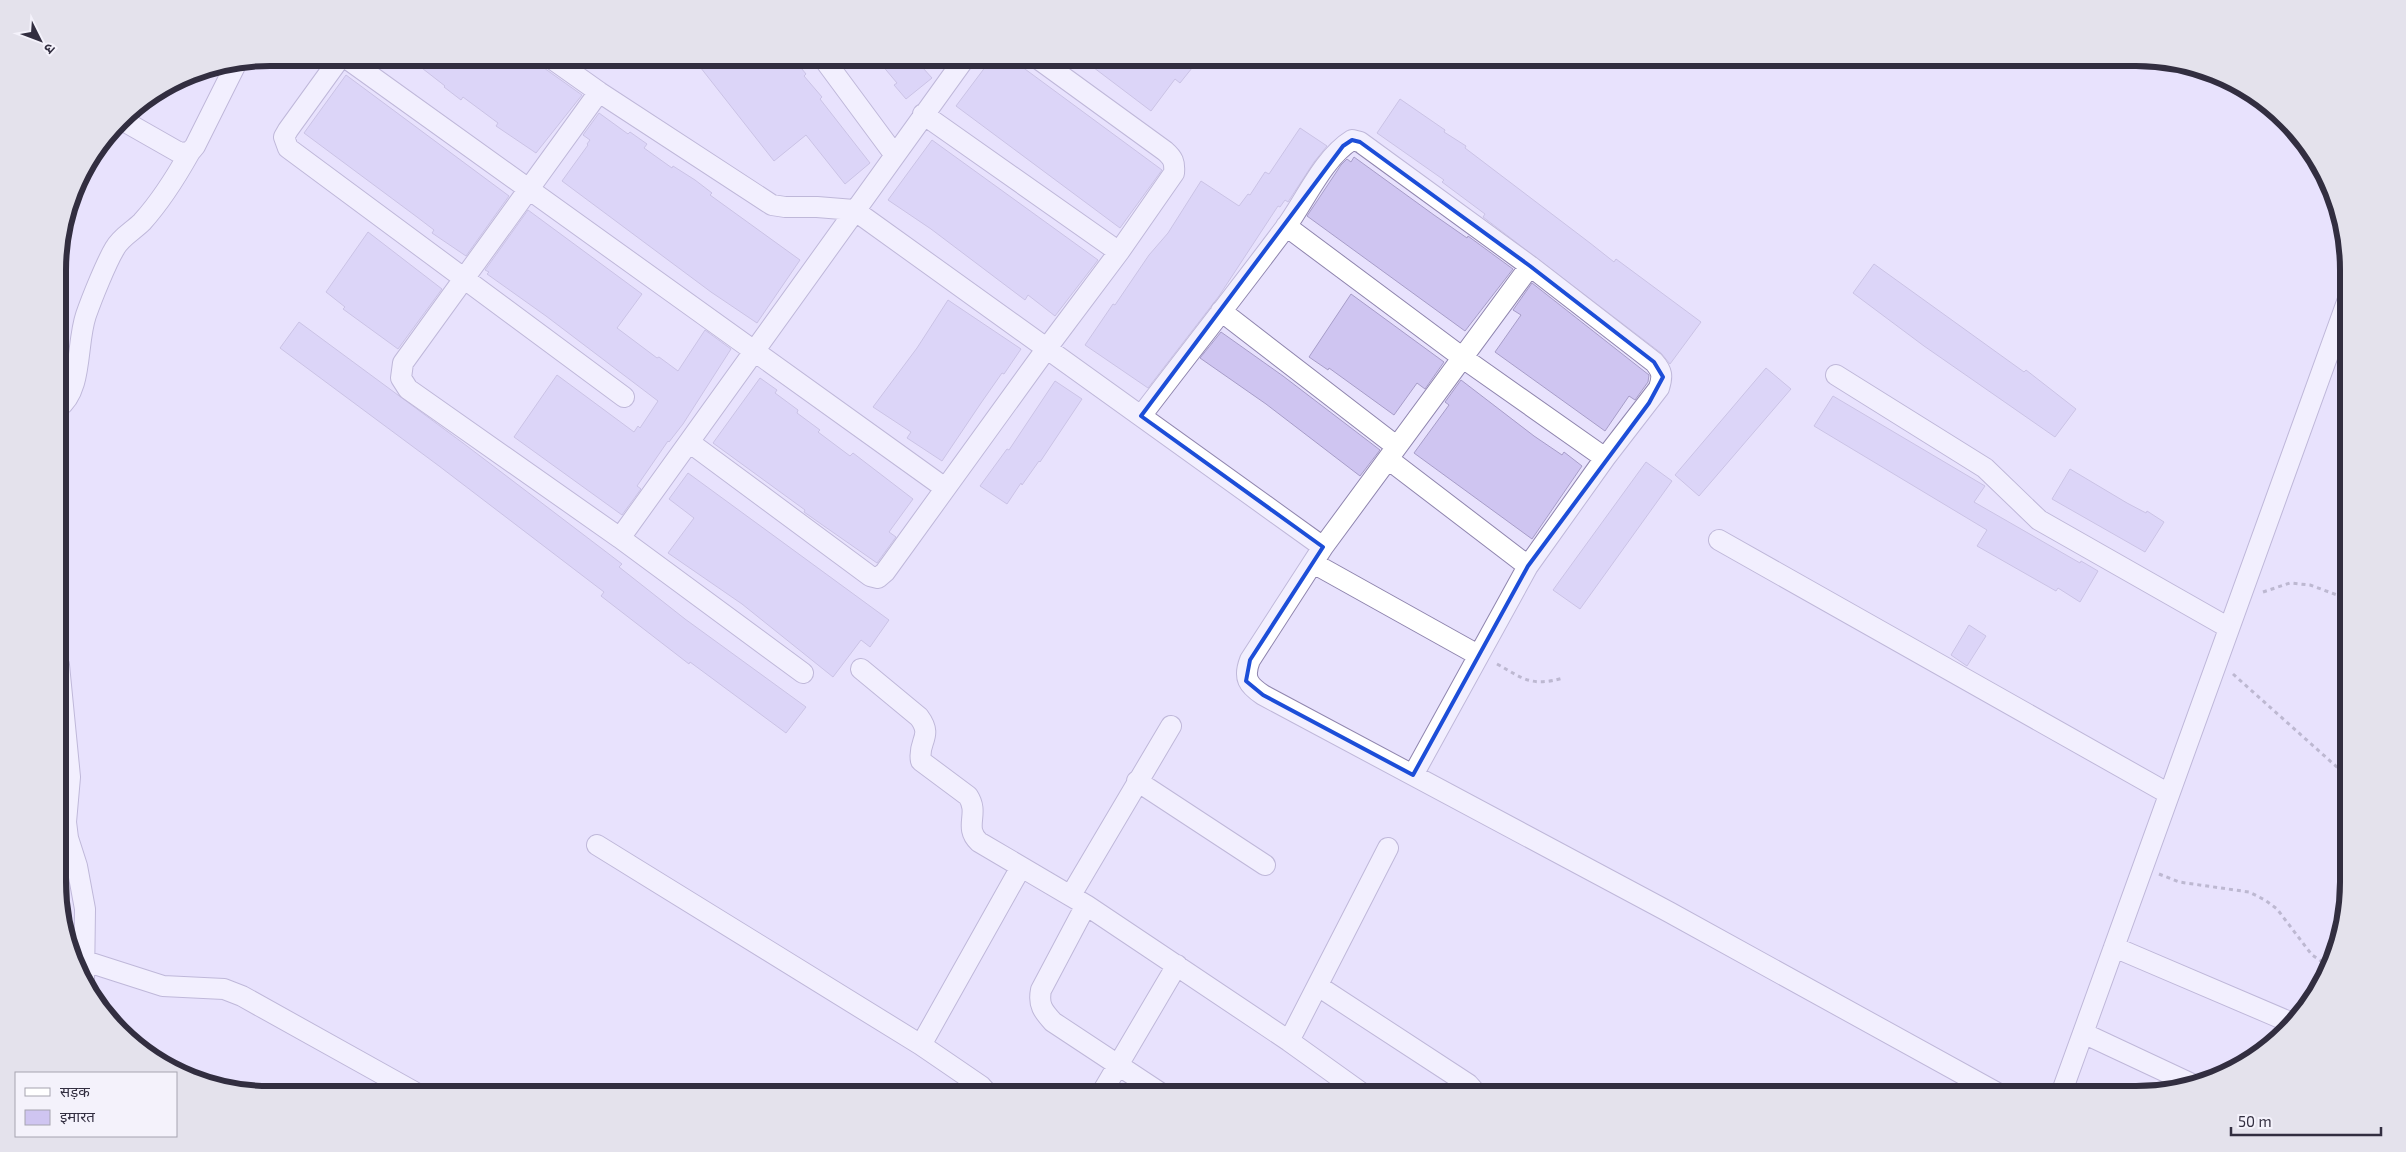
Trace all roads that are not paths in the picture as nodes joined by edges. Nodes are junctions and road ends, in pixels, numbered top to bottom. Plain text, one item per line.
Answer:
1 (334, 66) edge
2 (357, 66) edge
3 (562, 66) edge
4 (829, 66) edge
5 (959, 66) edge
6 (1048, 66) edge
7 (233, 70) edge
8 (599, 92) junction
9 (923, 114) junction
10 (129, 124) edge
11 (190, 152) junction
12 (894, 154) junction
13 (529, 188) junction
14 (854, 210) junction
15 (1286, 226) junction
16 (1119, 252) junction
17 (1530, 266) junction
18 (463, 279) junction
19 (1221, 311) junction
20 (2340, 321) edge
21 (1047, 348) junction
22 (752, 351) junction
23 (1463, 358) junction
24 (1836, 374) dead end
25 (624, 397) dead end
26 (66, 402) edge
27 (1141, 416) junction
28 (689, 442) junction
29 (1392, 452) junction
30 (1605, 458) junction
31 (945, 488) junction
32 (620, 538) junction
33 (1719, 540) dead end
34 (1318, 555) junction
35 (1528, 566) junction
36 (2229, 628) junction
37 (1478, 655) junction
38 (861, 669) dead end
39 (803, 673) dead end
40 (1171, 726) dead end
41 (66, 741) edge
42 (1413, 775) junction
43 (1137, 782) junction
44 (2169, 794) junction
45 (66, 822) edge
46 (66, 822) edge
47 (597, 845) dead end
48 (1388, 848) dead end
49 (1265, 865) dead end
50 (1021, 868) junction
51 (1079, 900) junction
52 (2114, 947) junction
53 (85, 961) junction
54 (1177, 965) junction
55 (85, 967) edge
56 (1318, 986) junction
57 (2285, 1021) edge
58 (2083, 1033) junction
59 (1289, 1041) junction
60 (921, 1045) junction
61 (1119, 1066) junction
62 (2184, 1080) edge
63 (404, 1086) edge
64 (981, 1086) edge
65 (1106, 1086) edge
66 (1150, 1086) edge
67 (1352, 1086) edge
68 (1470, 1086) edge
69 (1985, 1086) edge
70 (2064, 1086) edge

1 - 18 street
2 - 13 street
3 - 8 street
4 - 12 street
5 - 9 street
6 - 16 street
7 - 11 street
8 - 13 street
8 - 14 street
9 - 12 street
9 - 16 street
10 - 11 street
11 - 26 street
12 - 14 street
13 - 18 street
13 - 22 street
14 - 21 street
14 - 22 street
15 - 17 street
15 - 19 street
15 - 23 street
16 - 21 street
17 - 23 street
17 - 30 street
18 - 25 street
18 - 32 street
19 - 27 street
19 - 29 street
20 - 36 street
21 - 27 street
21 - 31 street
22 - 28 street
22 - 31 street
23 - 29 street
23 - 30 street
24 - 36 street
27 - 34 street
28 - 31 street
28 - 32 street
29 - 34 street
29 - 35 street
30 - 35 street
32 - 39 street
33 - 44 street
34 - 37 street
34 - 42 street
35 - 37 street
36 - 44 street
37 - 42 street
38 - 50 street
40 - 43 street
41 - 46 street
42 - 69 street
43 - 49 street
43 - 51 street
44 - 52 street
45 - 53 street
47 - 60 street
48 - 56 street
50 - 51 street
50 - 60 street
51 - 54 street
51 - 61 street
52 - 57 street
52 - 58 street
53 - 55 street
53 - 63 street
54 - 59 street
54 - 61 street
56 - 59 street
56 - 68 street
58 - 62 street
58 - 70 street
59 - 67 street
60 - 64 street
61 - 65 street
61 - 66 street

